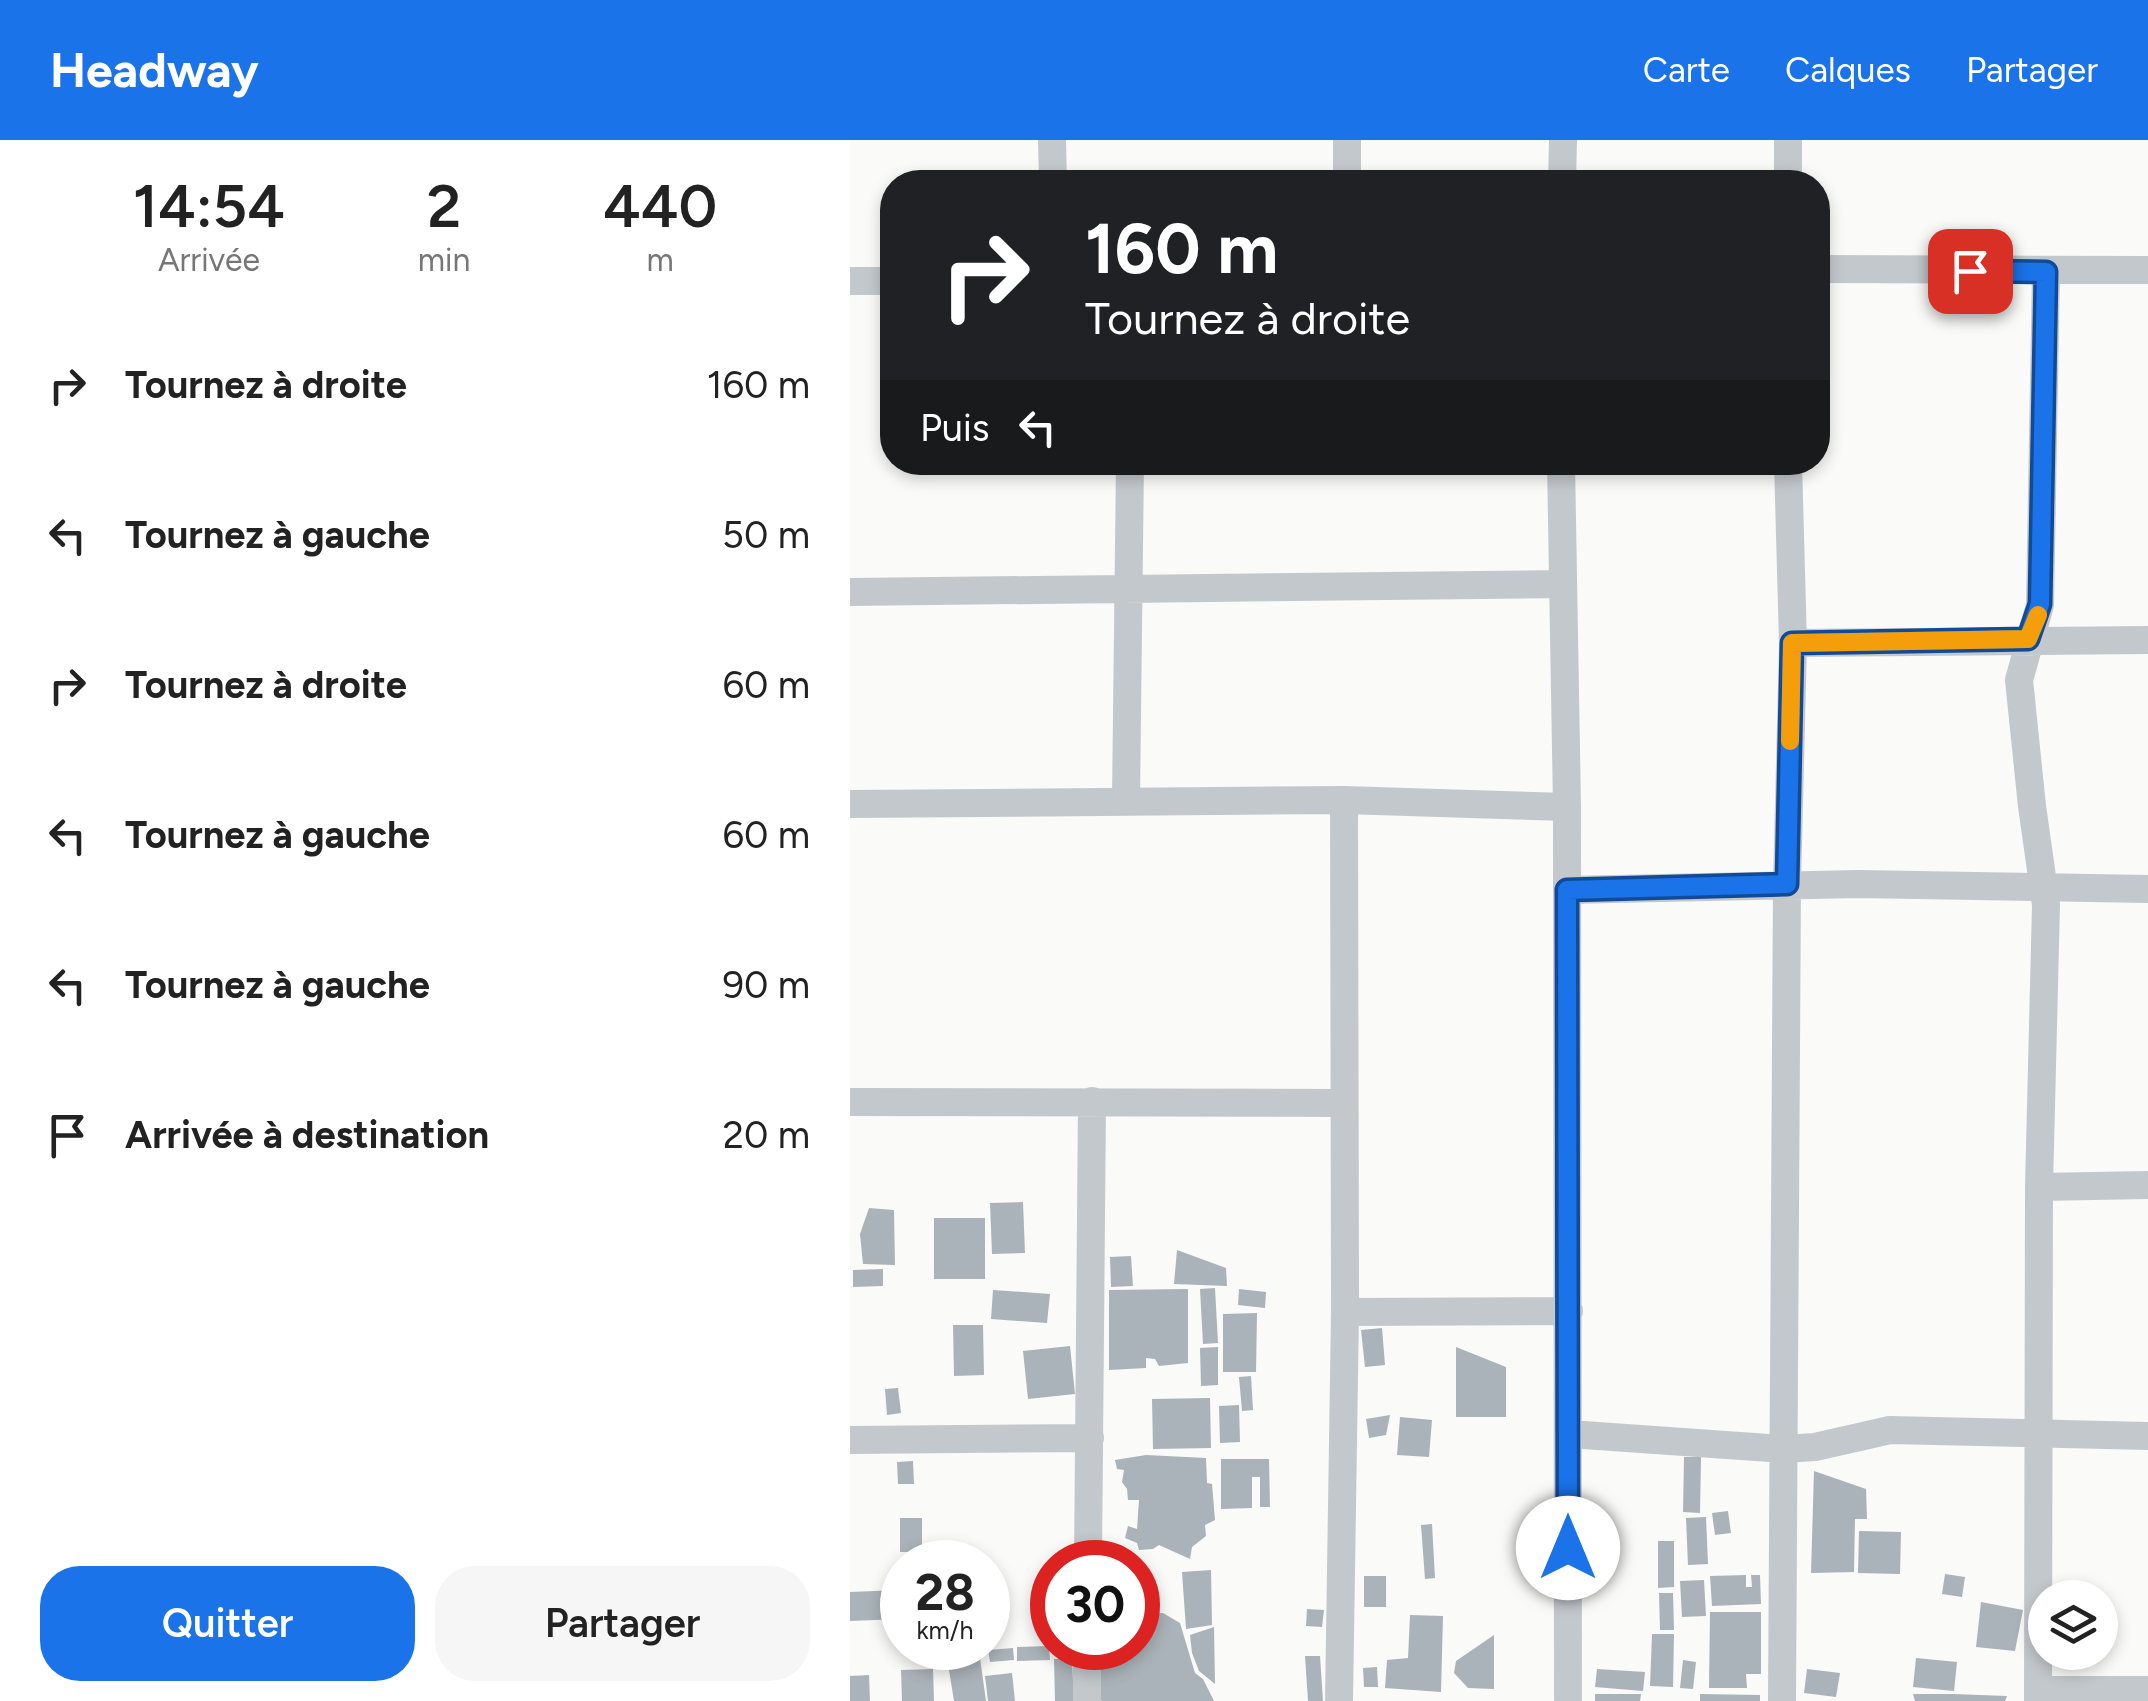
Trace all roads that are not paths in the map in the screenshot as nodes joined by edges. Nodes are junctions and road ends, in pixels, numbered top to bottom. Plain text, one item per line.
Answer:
1 (1052, 140) edge
2 (1347, 140) edge
3 (1563, 140) edge
4 (1788, 140) edge
5 (1053, 170) edge
6 (1347, 170) edge
7 (1562, 170) edge
8 (1788, 170) edge
9 (1830, 269) edge
10 (2148, 270) edge
11 (2046, 272) junction
12 (850, 282) edge
13 (880, 282) edge
14 (1130, 475) edge
15 (1561, 475) edge
16 (1788, 475) edge
17 (1561, 584) junction
18 (1130, 588) junction
19 (850, 592) edge
20 (2028, 639) junction
21 (2148, 640) edge
22 (1792, 643) junction
23 (1344, 800) junction
24 (1126, 801) junction
25 (850, 804) edge
26 (1567, 806) junction
27 (1787, 884) junction
28 (2044, 887) junction
29 (2148, 889) edge
30 (1567, 890) junction
31 (1092, 1101) junction
32 (850, 1102) edge
33 (1342, 1102) junction
34 (2148, 1184) edge
35 (2040, 1188) junction
36 (1568, 1310) junction
37 (1344, 1312) junction
38 (1569, 1434) junction
39 (2037, 1435) junction
40 (2148, 1436) edge
41 (1090, 1438) junction
42 (850, 1440) edge
43 (1783, 1450) junction
44 (1088, 1540) edge
45 (1088, 1670) edge
46 (2148, 1690) edge
47 (2038, 1696) edge
48 (1087, 1701) edge
49 (1339, 1701) edge
50 (1568, 1701) edge
51 (1782, 1701) edge

1 - 5 street
2 - 6 street
3 - 7 street
4 - 8 street
9 - 11 street
10 - 11 street
11 - 20 street
12 - 13 street
14 - 18 street
15 - 17 street
16 - 22 street
17 - 18 street
17 - 26 street
18 - 19 street
18 - 24 street
20 - 21 street
20 - 22 street
20 - 28 street
22 - 27 street
23 - 24 street
23 - 26 street
23 - 33 street
24 - 25 street
26 - 30 street
27 - 28 street
27 - 30 street
27 - 43 street
28 - 29 street
28 - 35 street
30 - 36 street
31 - 32 street
31 - 33 street
31 - 41 street
33 - 37 street
34 - 35 street
35 - 39 street
36 - 37 street
36 - 38 street
37 - 49 street
38 - 43 street
38 - 50 street
39 - 40 street
39 - 43 street
39 - 47 street
41 - 42 street
41 - 44 street
43 - 51 street
45 - 48 street
46 - 47 street

